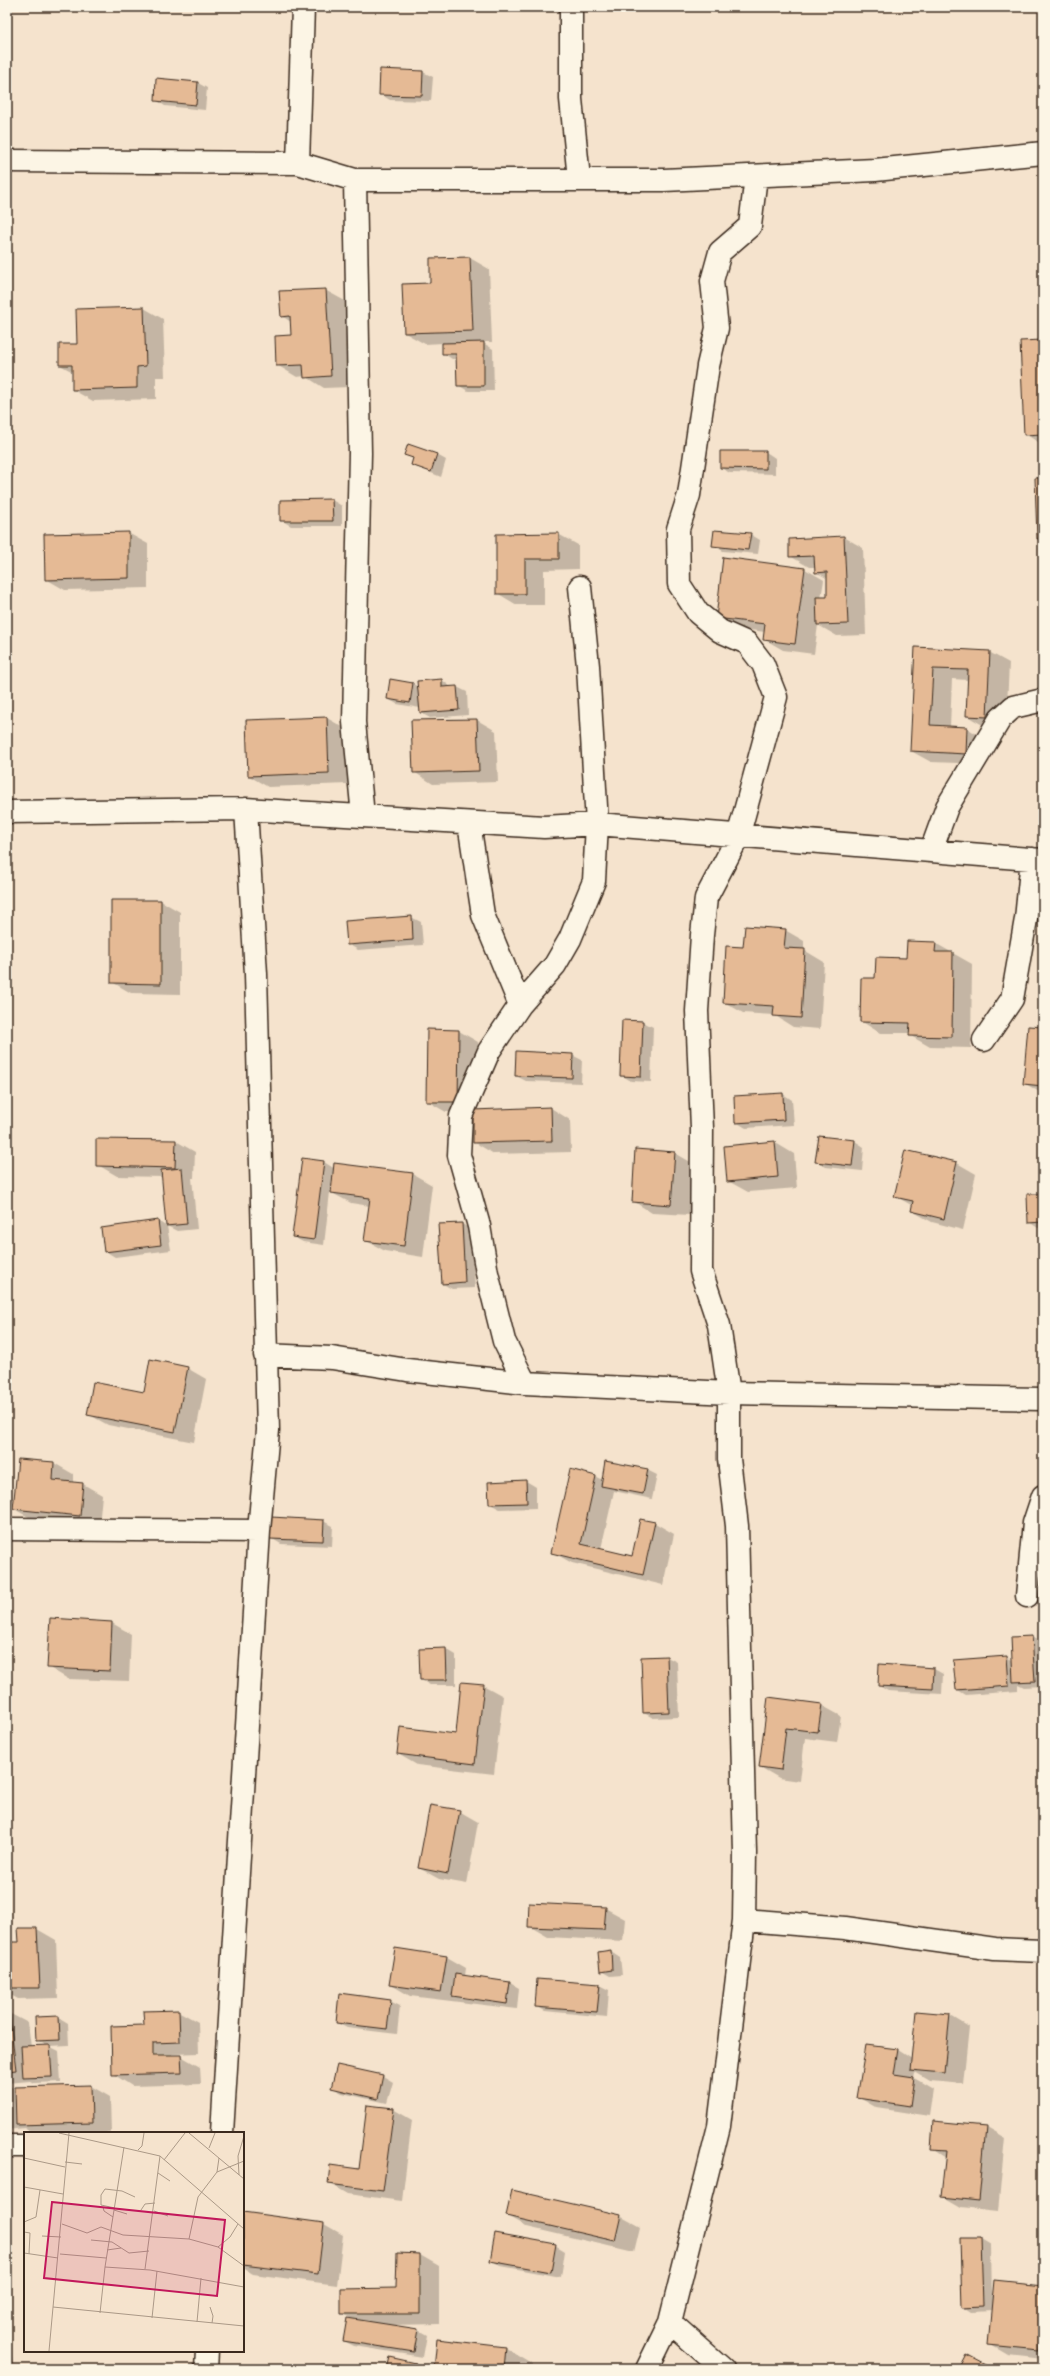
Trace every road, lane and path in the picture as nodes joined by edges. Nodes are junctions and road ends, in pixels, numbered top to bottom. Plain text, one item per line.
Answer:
1 (303, 7) edge
2 (571, 7) edge
3 (1043, 153) edge
4 (7, 161) edge
5 (298, 163) junction
6 (756, 176) junction
7 (579, 179) junction
8 (355, 180) junction
9 (580, 587) dead end
10 (1043, 700) edge
11 (246, 809) junction
12 (7, 812) edge
13 (363, 816) junction
14 (469, 823) junction
15 (597, 824) junction
16 (738, 837) junction
17 (931, 851) junction
18 (1038, 860) edge
19 (520, 1005) junction
20 (984, 1040) dead end
21 (265, 1355) junction
22 (525, 1383) junction
23 (729, 1393) junction
24 (1043, 1399) edge
25 (1043, 1496) edge
26 (7, 1529) edge
27 (259, 1530) junction
28 (1027, 1596) dead end
29 (744, 1920) junction
30 (1043, 1951) edge
31 (222, 2132) edge
32 (7, 2146) edge
33 (24, 2146) edge
34 (670, 2322) junction
35 (207, 2352) edge
36 (206, 2369) edge
37 (647, 2369) edge
38 (723, 2369) edge

1 - 5 street
2 - 7 street
3 - 6 street
4 - 5 street
5 - 8 street
6 - 7 street
6 - 16 street
7 - 8 street
8 - 13 street
9 - 15 street
10 - 17 street
11 - 12 street
11 - 13 street
11 - 21 street
13 - 14 street
14 - 15 street
14 - 19 street
15 - 16 street
15 - 19 street
16 - 17 street
16 - 23 street
17 - 18 street
18 - 20 street
19 - 22 street
21 - 22 street
21 - 27 street
22 - 23 street
23 - 24 street
23 - 29 street
25 - 28 street
26 - 27 street
27 - 31 street
29 - 30 street
29 - 34 street
32 - 33 street
34 - 37 street
34 - 38 street
35 - 36 street

